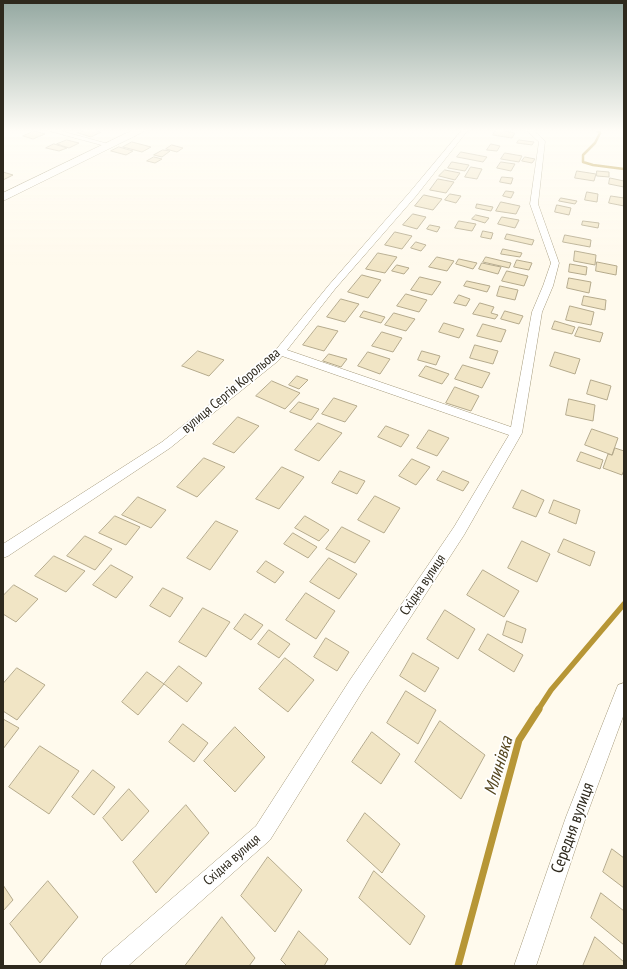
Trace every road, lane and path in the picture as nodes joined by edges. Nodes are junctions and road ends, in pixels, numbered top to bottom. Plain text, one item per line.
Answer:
1 (47, 175) edge
2 (428, 175) edge
3 (538, 175) edge
4 (3, 197) edge
5 (280, 352) junction
6 (516, 433) junction
7 (3, 552) edge
8 (624, 691) edge
9 (111, 966) edge
10 (526, 966) edge

1 - 4 main road
2 - 5 street, вулиця Сергія Корольова
3 - 6 street, Східна вулиця
5 - 6 street
5 - 7 street, вулиця Сергія Корольова
6 - 9 street, Східна вулиця
8 - 10 street, Середня вулиця

